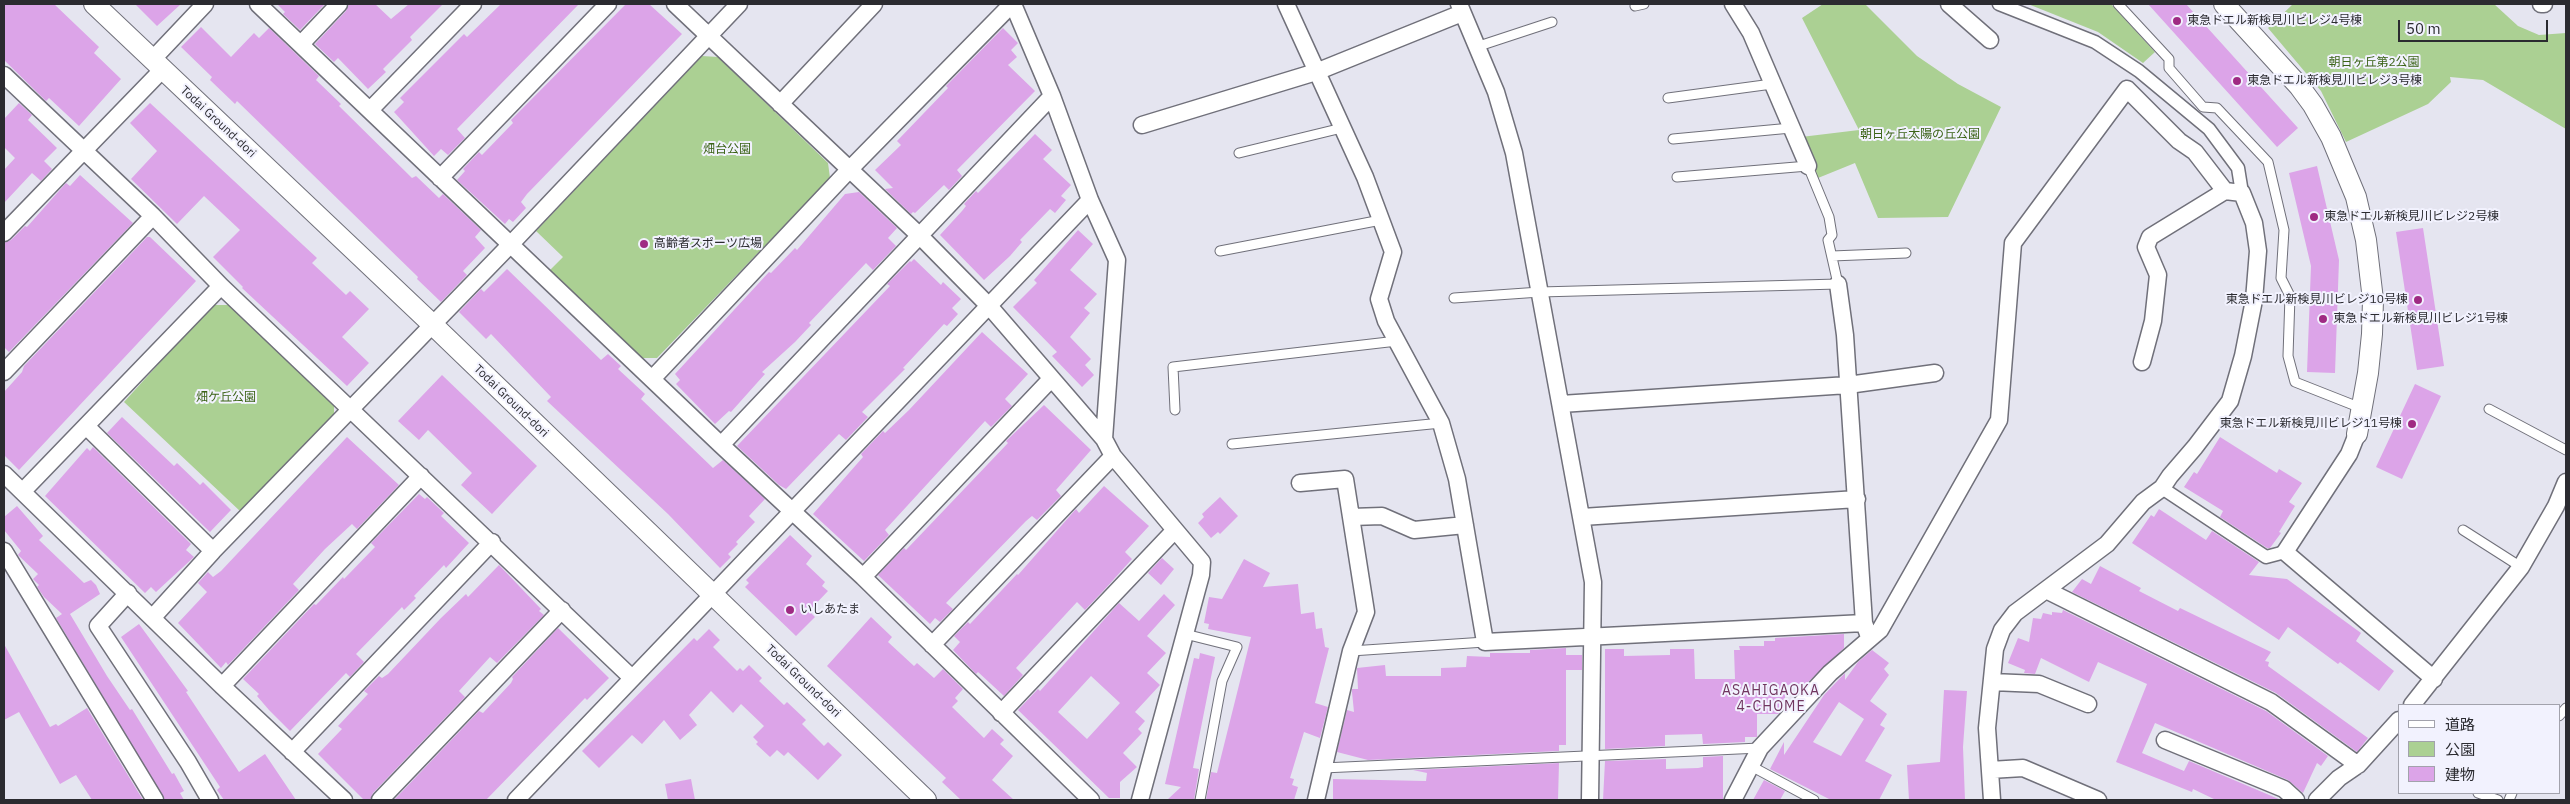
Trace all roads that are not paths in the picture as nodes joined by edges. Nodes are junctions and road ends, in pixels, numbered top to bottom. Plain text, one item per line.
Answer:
1 (94, 4) edge
2 (205, 4) edge
3 (258, 4) edge
4 (339, 4) edge
5 (473, 4) edge
6 (608, 4) edge
7 (675, 4) edge
8 (738, 4) edge
9 (874, 4) edge
10 (1012, 4) edge
11 (1286, 4) edge
12 (1644, 4) edge
13 (1733, 4) edge
14 (1949, 4) edge
15 (1998, 4) edge
16 (2118, 4) edge
17 (2224, 4) edge
18 (1634, 6) dead end
19 (1461, 8) edge
20 (1552, 22) dead end
21 (708, 35) junction
22 (1990, 40) dead end
23 (301, 44) junction
24 (1476, 47) junction
25 (157, 64) junction
26 (1316, 72) junction
27 (1772, 84) junction
28 (7, 85) edge
29 (1052, 96) junction
30 (1668, 98) dead end
31 (780, 104) junction
32 (371, 110) junction
33 (1142, 125) dead end
34 (1342, 128) junction
35 (1791, 128) junction
36 (1673, 139) dead end
37 (83, 150) junction
38 (1239, 153) dead end
39 (1808, 166) junction
40 (849, 170) junction
41 (440, 178) junction
42 (1677, 178) dead end
43 (2225, 191) junction
44 (2242, 193) junction
45 (1090, 200) junction
46 (153, 216) junction
47 (1381, 220) junction
48 (4, 233) edge
49 (920, 236) junction
50 (510, 245) junction
51 (1220, 251) dead end
52 (1906, 253) dead end
53 (1832, 256) junction
54 (1838, 284) junction
55 (221, 286) junction
56 (1540, 292) junction
57 (1454, 298) dead end
58 (990, 307) junction
59 (433, 325) junction
60 (1397, 341) junction
61 (2142, 362) dead end
62 (4, 372) edge
63 (1935, 373) dead end
64 (652, 378) junction
65 (1051, 379) junction
66 (1848, 385) junction
67 (1561, 404) junction
68 (352, 409) junction
69 (2363, 409) junction
70 (2489, 409) dead end
71 (1175, 410) dead end
72 (1441, 423) junction
73 (87, 427) junction
74 (2357, 434) joint
75 (1104, 439) junction
76 (1232, 444) dead end
77 (721, 445) junction
78 (2566, 450) edge
79 (1113, 456) junction
80 (4, 474) edge
81 (421, 476) junction
82 (2566, 482) edge
83 (1300, 483) dead end
84 (2162, 488) junction
85 (22, 491) junction
86 (1857, 499) junction
87 (792, 512) junction
88 (1582, 517) junction
89 (1351, 518) junction
90 (1465, 526) junction
91 (2463, 530) dead end
92 (1174, 531) junction
93 (492, 542) junction
94 (4, 551) edge
95 (214, 551) junction
96 (2285, 552) junction
97 (2521, 567) junction
98 (863, 577) junction
99 (2046, 590) junction
100 (128, 593) junction
101 (713, 594) junction
102 (562, 610) junction
103 (153, 617) junction
104 (1867, 631) junction
105 (1185, 634) junction
106 (1593, 635) junction
107 (1485, 642) junction
108 (932, 644) junction
109 (1351, 651) junction
110 (632, 678) junction
111 (2434, 679) junction
112 (1992, 682) junction
113 (222, 686) junction
114 (2088, 704) dead end
115 (2413, 704) edge
116 (1001, 713) junction
117 (2398, 721) edge
118 (2165, 740) dead end
119 (1760, 748) junction
120 (292, 752) junction
121 (1591, 757) junction
122 (2358, 765) junction
123 (1751, 766) junction
124 (1323, 768) junction
125 (1990, 770) junction
126 (2481, 794) edge
127 (155, 800) edge
128 (210, 800) edge
129 (344, 800) edge
130 (380, 800) edge
131 (516, 800) edge
132 (926, 800) edge
133 (1090, 800) edge
134 (1140, 800) edge
135 (1200, 800) edge
136 (1316, 800) edge
137 (1590, 800) edge
138 (1733, 800) edge
139 (1814, 800) edge
140 (1992, 800) edge
141 (2098, 800) edge
142 (2296, 800) edge
143 (2317, 800) edge
144 (2498, 800) edge

1 - 25 street, Todai Ground-dori
2 - 25 street
3 - 23 street
4 - 23 street
5 - 32 street
6 - 41 street
7 - 21 street
8 - 21 street
9 - 31 street
10 - 29 street
10 - 40 street
11 - 26 street
12 - 18 lane
13 - 27 street
14 - 22 street
15 - 44 street
16 - 69 lane
17 - 69 street
19 - 24 street
19 - 26 street
20 - 24 lane
21 - 31 street
21 - 50 street
23 - 32 street
24 - 56 street
25 - 37 street
25 - 59 street, Todai Ground-dori
26 - 33 street
26 - 34 street
27 - 30 lane
27 - 35 street
28 - 37 street
29 - 45 street
29 - 49 street
31 - 40 street
32 - 41 street
34 - 38 lane
34 - 47 street
35 - 36 lane
35 - 39 street
37 - 46 street
37 - 48 street
39 - 42 lane
39 - 53 lane
40 - 49 street
40 - 64 street
41 - 50 street
43 - 44 street
43 - 61 street
43 - 104 street
44 - 84 street
45 - 58 street
45 - 75 street
46 - 55 street
46 - 62 street
47 - 51 lane
47 - 60 street
49 - 58 street
49 - 77 street
50 - 59 street
50 - 64 street
52 - 53 lane
53 - 54 lane
54 - 56 lane
54 - 66 street
55 - 68 street
55 - 73 street
56 - 57 lane
56 - 67 street
58 - 65 street
58 - 87 street
59 - 68 street
59 - 101 street, Todai Ground-dori
60 - 71 lane
60 - 72 street
63 - 66 street
64 - 77 street
65 - 75 street
65 - 98 street
66 - 67 street
66 - 86 street
67 - 88 street
68 - 81 street
68 - 95 street
69 - 74 street
70 - 78 lane
72 - 76 lane
72 - 90 street
73 - 85 street
73 - 95 street
74 - 96 street
75 - 79 street
77 - 87 street
79 - 92 street
79 - 108 street
80 - 85 street
81 - 93 street
81 - 113 street
82 - 97 street
83 - 89 street
84 - 96 street
84 - 99 street
85 - 100 street
86 - 88 street
86 - 104 street
87 - 98 street
87 - 101 street
88 - 106 street
89 - 90 street
89 - 109 street
90 - 107 street
91 - 97 lane
92 - 105 street
92 - 116 street
93 - 102 street
93 - 120 street
94 - 127 street
95 - 103 street
96 - 111 street
97 - 111 street
98 - 108 street
99 - 112 street
99 - 122 street
100 - 103 street
100 - 128 street
101 - 110 street
101 - 132 street, Todai Ground-dori
102 - 110 street
102 - 130 street
103 - 113 street
104 - 106 street
104 - 119 street
105 - 134 street
105 - 135 lane
106 - 107 street
106 - 121 street
107 - 109 lane
108 - 116 street
109 - 124 street
110 - 131 street
111 - 115 street
112 - 114 street
112 - 125 street
113 - 120 street
116 - 133 street
117 - 122 street
118 - 142 street
119 - 121 lane
119 - 123 street
120 - 129 street
121 - 124 lane
121 - 137 street
122 - 143 street
123 - 138 street
123 - 139 lane
124 - 136 street
125 - 140 street
125 - 141 street
126 - 144 lane

